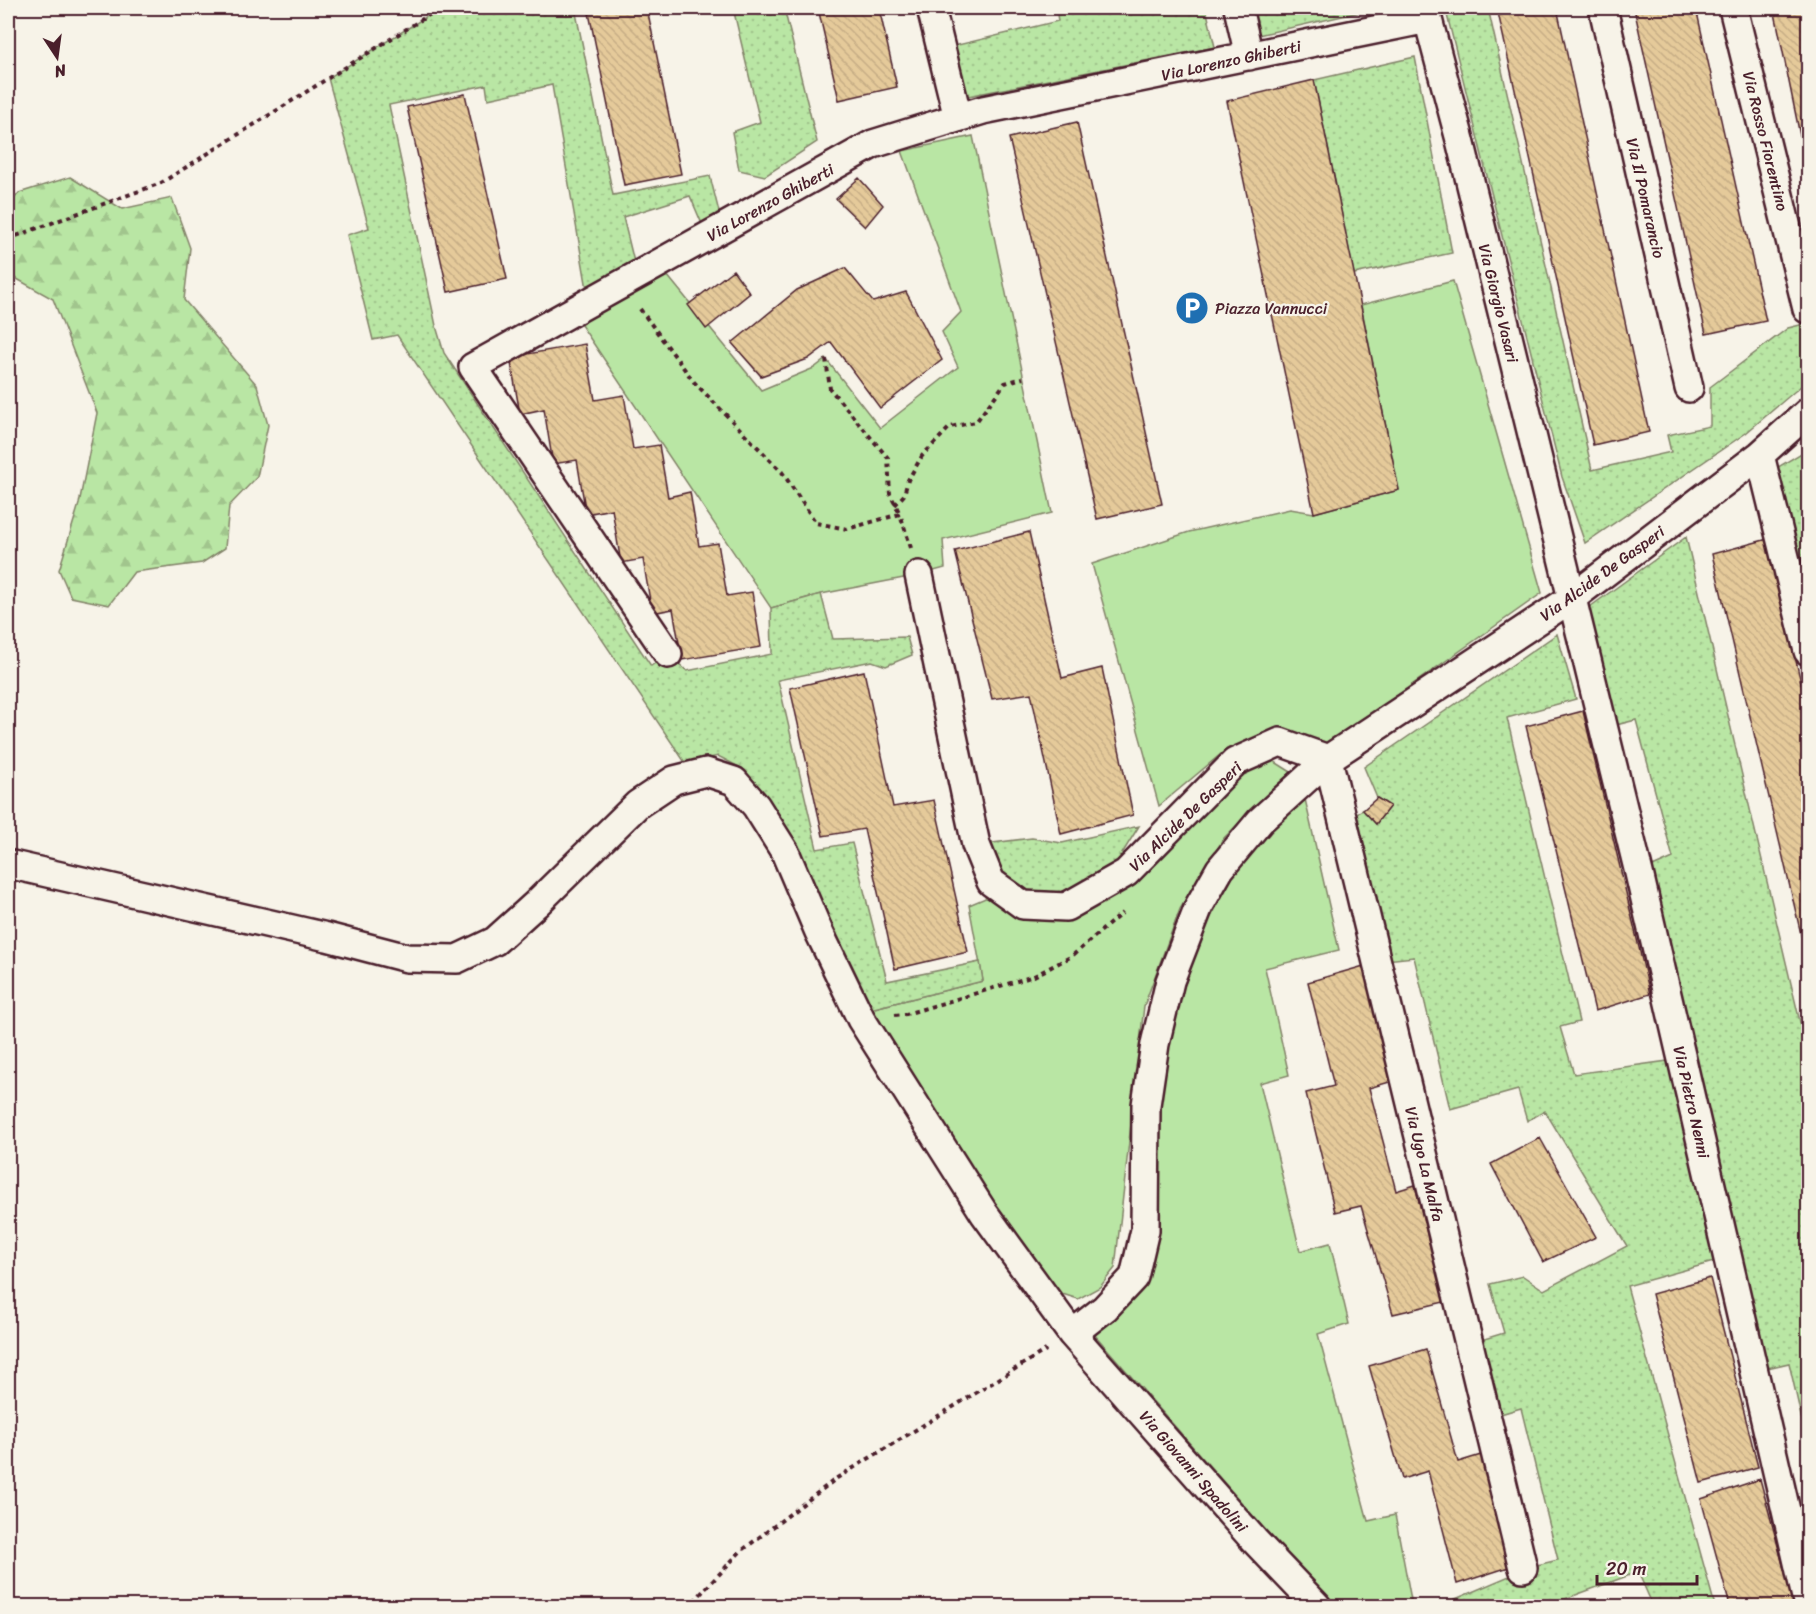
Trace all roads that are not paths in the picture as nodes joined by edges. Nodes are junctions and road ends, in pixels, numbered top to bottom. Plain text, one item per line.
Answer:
1 (931, 8) edge
2 (1238, 8) edge
3 (1603, 8) edge
4 (1733, 8) edge
5 (1427, 13) edge
6 (1249, 56) junction
7 (958, 118) junction
8 (1807, 309) edge
9 (1689, 388) dead end
10 (1809, 412) edge
11 (1760, 455) junction
12 (919, 575) road end
13 (1572, 598) junction
14 (1809, 651) edge
15 (668, 654) dead end
16 (1328, 759) junction
17 (8, 864) edge
18 (1072, 1334) junction
19 (1524, 1568) dead end
20 (1317, 1606) edge
21 (1808, 1606) edge

1 - 7 street
2 - 6 street
3 - 9 street, Via Il Pomarancio
4 - 8 street, Via Rosso Fiorentino
5 - 6 street, Via Lorenzo Ghiberti
5 - 13 street, Via Giorgio Vasari
6 - 7 street, Via Lorenzo Ghiberti
7 - 15 street, Via Lorenzo Ghiberti
10 - 11 street, Via Alcide De Gasperi
11 - 13 street, Via Alcide De Gasperi
11 - 14 street
12 - 16 street, Via Alcide De Gasperi
13 - 16 street, Via Alcide De Gasperi
13 - 21 street, Via Pietro Nenni
16 - 18 street
16 - 19 street, Via Ugo La Malfa
17 - 18 street, Via Giovanni Spadolini
18 - 20 street, Via Giovanni Spadolini

